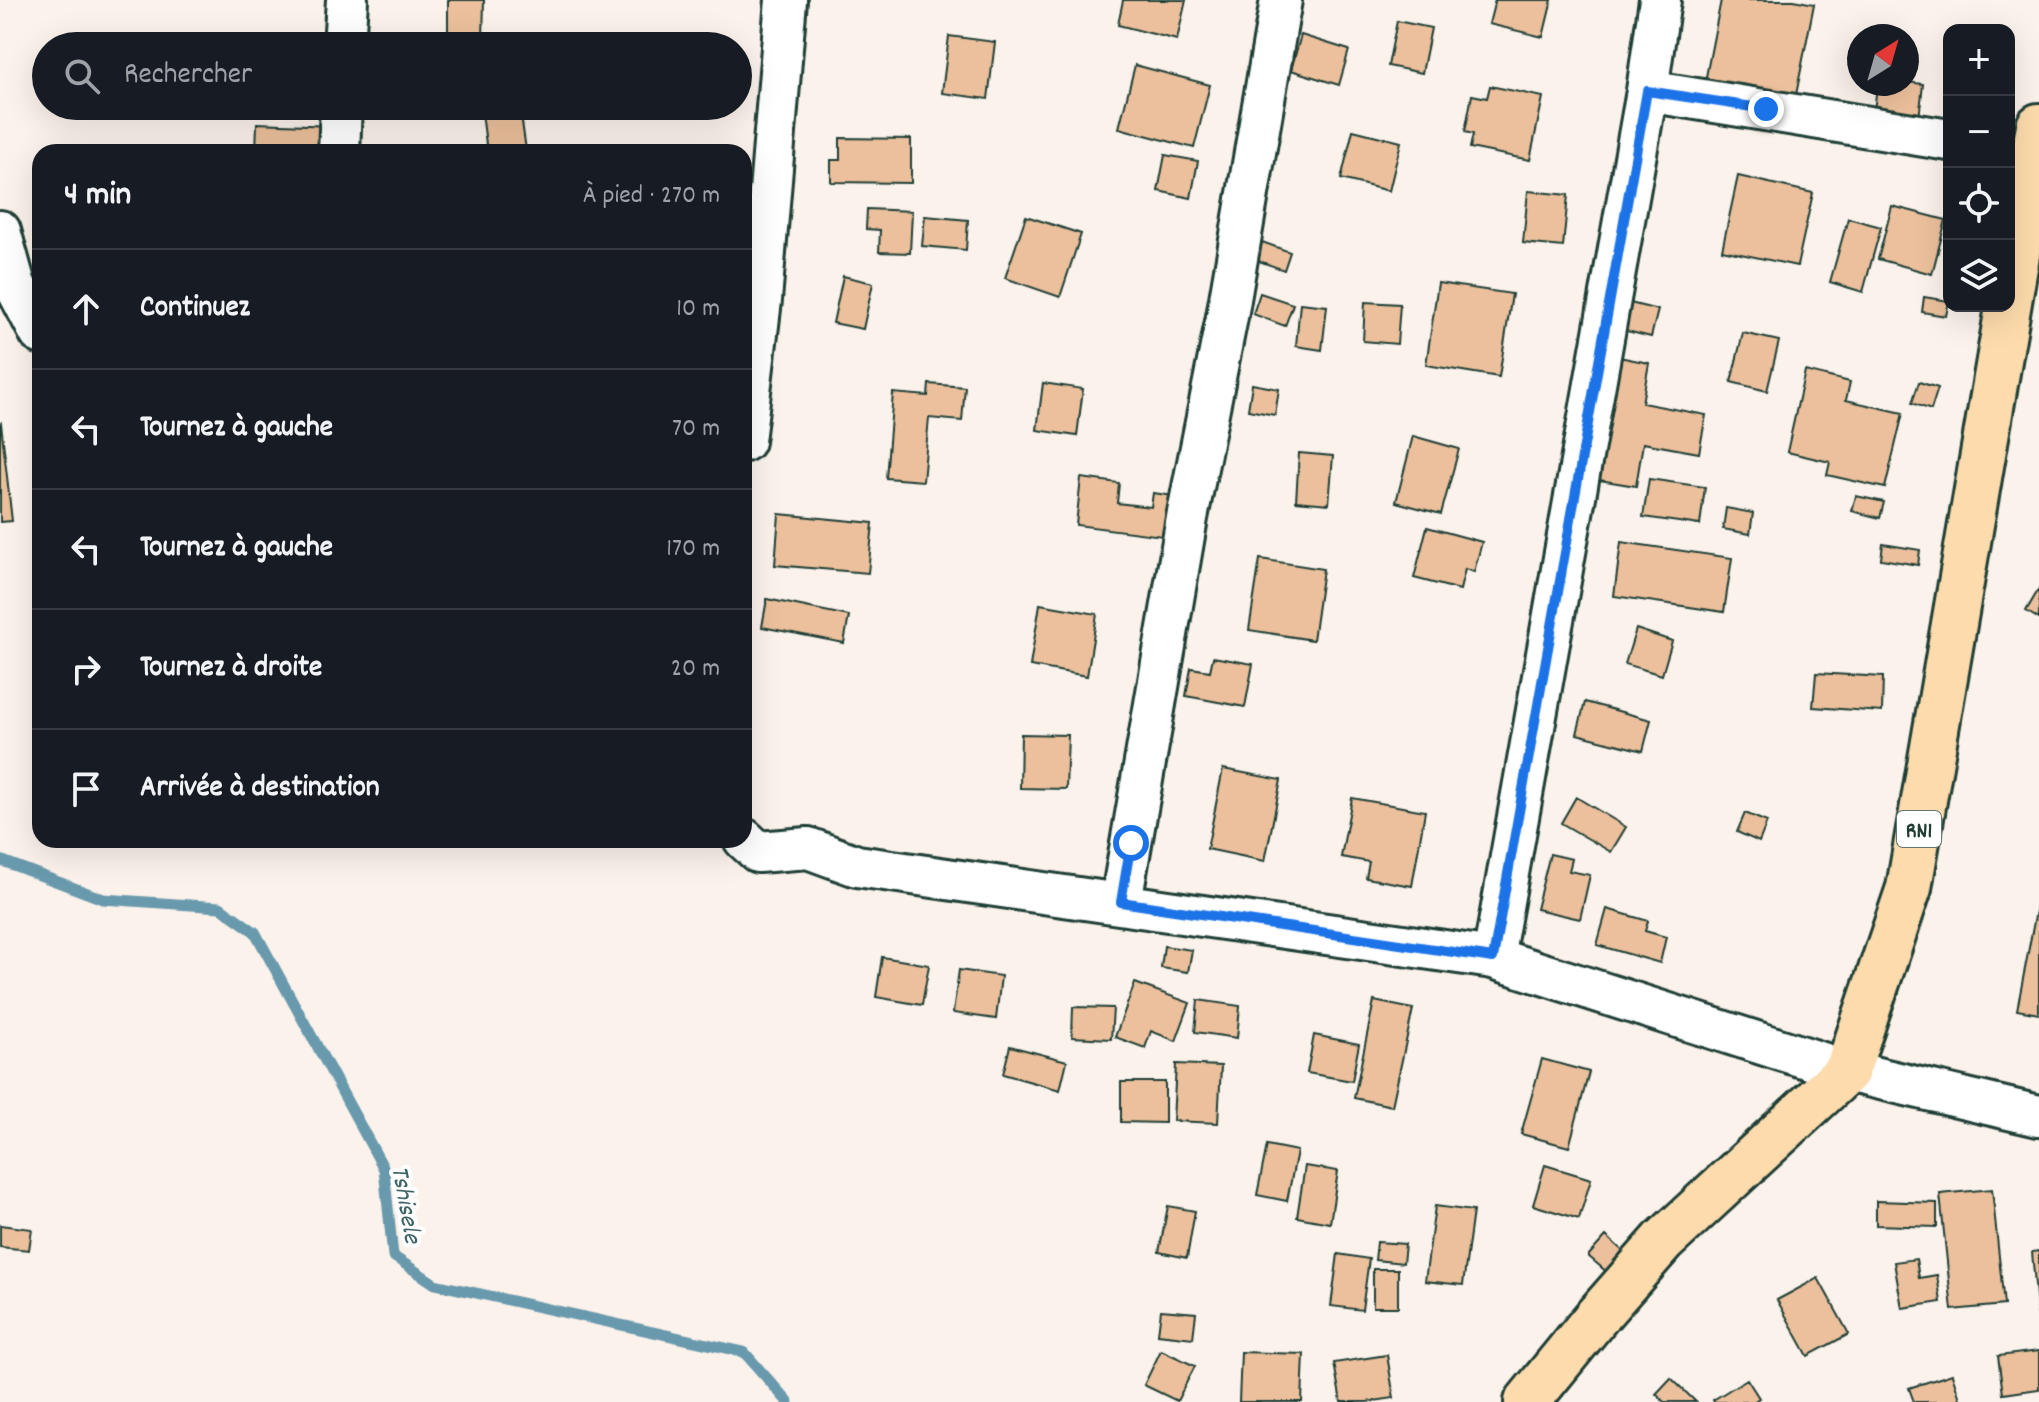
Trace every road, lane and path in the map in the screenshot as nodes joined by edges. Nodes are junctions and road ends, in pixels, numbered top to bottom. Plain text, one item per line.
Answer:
1 (347, 0) edge
2 (786, 0) edge
3 (1281, 0) edge
4 (1660, 0) edge
5 (345, 32) edge
6 (1647, 91) junction
7 (340, 120) edge
8 (1943, 139) edge
9 (339, 144) edge
10 (2031, 147) edge
11 (0, 231) edge
12 (32, 318) edge
13 (752, 375) edge
14 (752, 846) edge
15 (1121, 902) junction
16 (1493, 958) junction
17 (1847, 1071) junction
18 (2039, 1116) edge
19 (1527, 1402) edge

1 - 5 street
2 - 13 street
3 - 15 street
4 - 6 street
6 - 8 street
6 - 16 street
7 - 9 street
10 - 17 highway, RN1
11 - 12 street
14 - 15 street
15 - 16 street
16 - 17 street
17 - 18 street
17 - 19 highway, RN1

